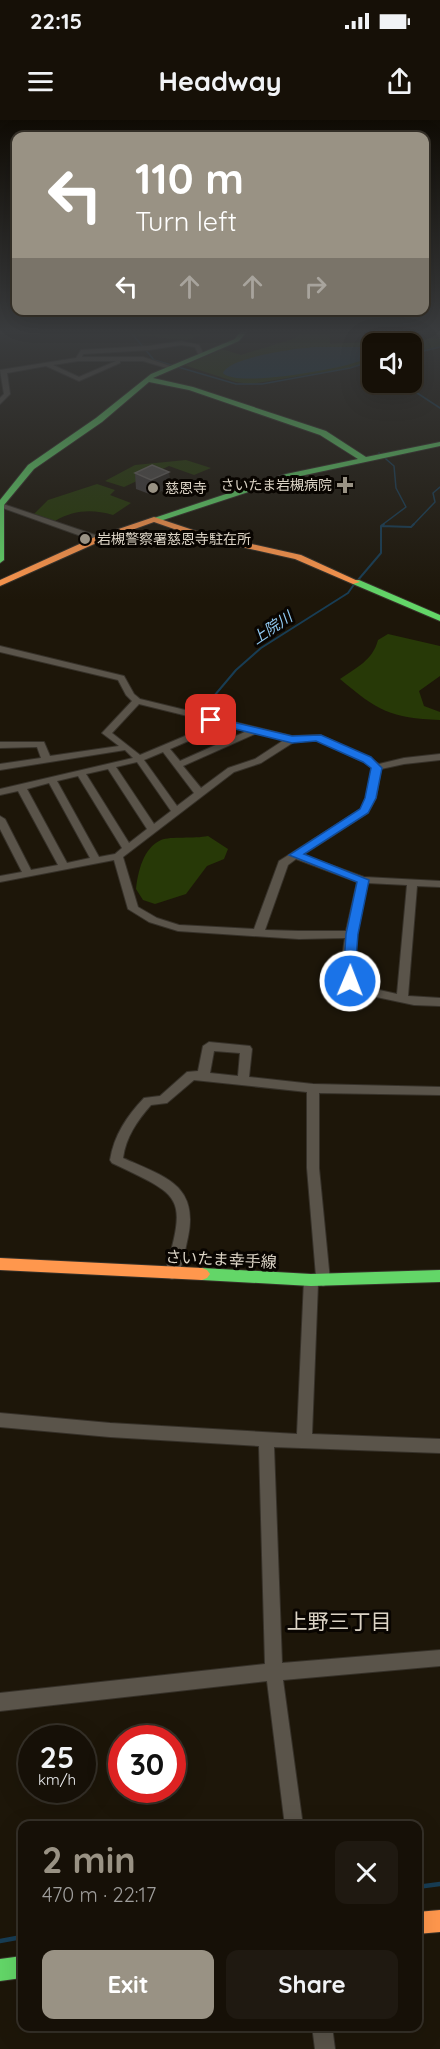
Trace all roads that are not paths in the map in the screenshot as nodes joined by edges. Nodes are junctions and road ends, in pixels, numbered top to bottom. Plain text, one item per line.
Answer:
1 (99, 420) edge
2 (284, 420) edge
3 (440, 444) edge
4 (365, 460) junction
5 (0, 505) edge
6 (157, 520) junction
7 (98, 539) junction
8 (0, 551) edge
9 (0, 560) edge
10 (0, 583) edge
11 (440, 618) edge
12 (0, 649) edge
13 (137, 701) junction
14 (222, 723) junction
15 (254, 731) junction
16 (292, 740) junction
17 (0, 745) edge
18 (127, 747) junction
19 (165, 748) junction
20 (440, 757) edge
21 (139, 759) junction
22 (46, 760) junction
23 (178, 765) junction
24 (111, 766) junction
25 (0, 767) edge
26 (377, 768) junction
27 (81, 773) junction
28 (52, 780) junction
29 (21, 787) junction
30 (0, 792) edge
31 (200, 794) junction
32 (175, 810) junction
33 (0, 819) edge
34 (152, 829) junction
35 (128, 849) junction
36 (295, 855) junction
37 (118, 856) junction
38 (96, 860) junction
39 (64, 867) junction
40 (28, 873) junction
41 (0, 879) edge
42 (363, 880) junction
43 (412, 883) junction
44 (440, 884) edge
45 (259, 931) junction
46 (352, 934) junction
47 (402, 998) junction
48 (440, 1002) edge
49 (203, 1077) junction
50 (243, 1081) junction
51 (313, 1088) junction
52 (440, 1091) edge
53 (0, 1264) edge
54 (172, 1273) junction
55 (440, 1276) edge
56 (317, 1280) junction
57 (0, 1420) edge
58 (266, 1441) junction
59 (304, 1442) junction
60 (440, 1446) edge
61 (440, 1658) edge
62 (274, 1672) junction
63 (0, 1702) edge
64 (293, 1821) edge
65 (440, 1921) edge
66 (422, 1923) edge
67 (18, 1968) edge
68 (0, 1970) edge
69 (323, 2031) edge
70 (325, 2049) edge

1 - 5 street
2 - 4 street
3 - 4 street
4 - 6 street
5 - 7 street
5 - 8 street
6 - 7 street
6 - 11 street
7 - 10 street
8 - 9 street
12 - 13 street
13 - 14 street
13 - 18 street
14 - 15 street
14 - 19 street
15 - 16 street
15 - 23 street
16 - 26 street
16 - 31 street
17 - 22 street
18 - 21 street
18 - 22 street
19 - 21 street
19 - 23 street
20 - 26 street
21 - 24 street
21 - 32 street
22 - 25 street
23 - 31 street
24 - 27 street
24 - 34 street
26 - 36 street
27 - 28 street
27 - 35 street
28 - 29 street
28 - 38 street
29 - 30 street
29 - 39 street
31 - 32 street
32 - 34 street
33 - 40 street
34 - 35 street
35 - 37 street
36 - 42 street
36 - 45 street
37 - 38 street
37 - 45 street
38 - 39 street
39 - 40 street
40 - 41 street
42 - 43 street
42 - 46 street
43 - 44 street
43 - 47 street
45 - 46 street
46 - 47 street
47 - 48 street
49 - 50 street
49 - 50 street
49 - 54 street
50 - 51 street
51 - 52 street
51 - 56 street
53 - 54 street, さいたま幸手線
54 - 56 street, さいたま幸手線
55 - 56 street, さいたま幸手線
56 - 59 street
57 - 58 street
58 - 59 street
58 - 62 street
59 - 60 street
61 - 62 street
62 - 63 street
62 - 64 street
65 - 66 street
67 - 68 street
69 - 70 street

